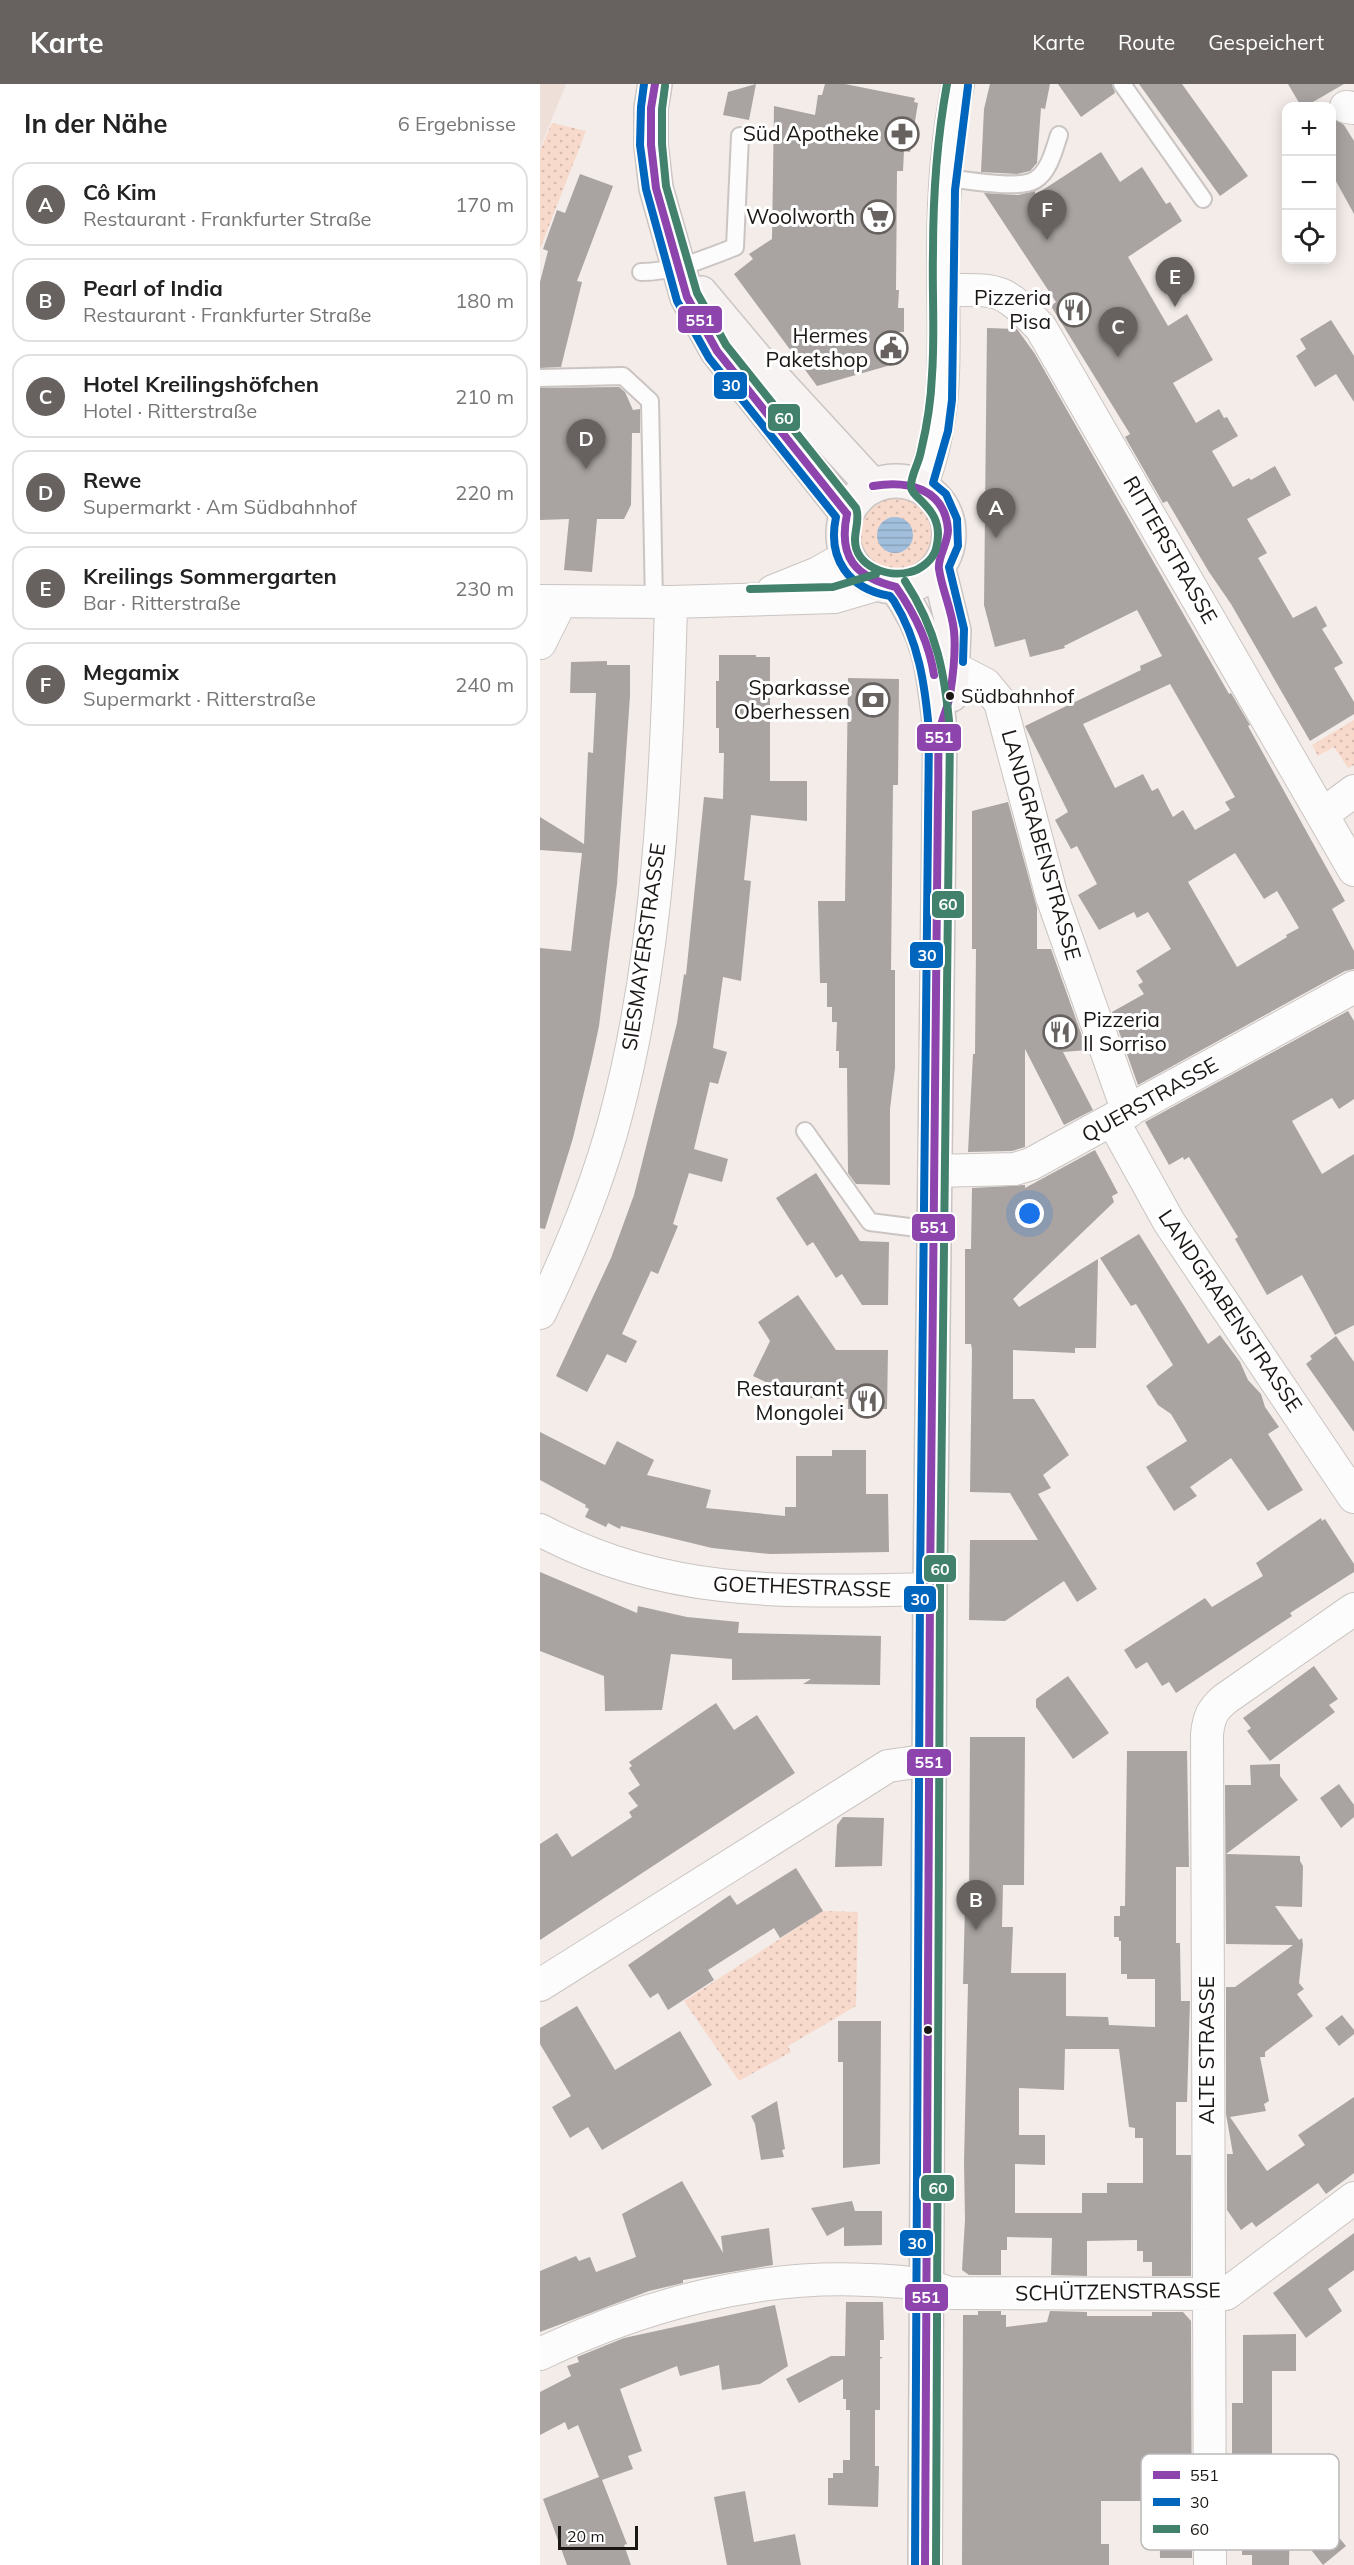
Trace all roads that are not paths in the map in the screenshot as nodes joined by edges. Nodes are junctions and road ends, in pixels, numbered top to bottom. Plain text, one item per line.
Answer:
1 (655, 84) edge
2 (958, 84) edge
3 (1122, 84) edge
4 (1059, 135) dead end
5 (740, 136) dead end
6 (947, 178) junction
7 (1203, 199) dead end
8 (680, 267) junction
9 (641, 272) dead end
10 (943, 290) junction
11 (540, 378) edge
12 (873, 486) junction
13 (921, 487) junction
14 (847, 514) junction
15 (848, 556) junction
16 (938, 566) junction
17 (887, 585) junction
18 (750, 599) junction
19 (550, 602) edge
20 (662, 602) junction
21 (540, 643) edge
22 (952, 667) junction
23 (940, 731) junction
24 (1354, 791) edge
25 (1323, 814) junction
26 (1354, 870) edge
27 (1354, 987) edge
28 (1120, 1116) junction
29 (805, 1131) dead end
30 (934, 1171) junction
31 (933, 1230) junction
32 (540, 1313) edge
33 (1354, 1497) edge
34 (540, 1530) edge
35 (930, 1589) junction
36 (1354, 1609) edge
37 (930, 1760) junction
38 (540, 1985) edge
39 (1354, 2198) edge
40 (926, 2283) junction
41 (1209, 2295) junction
42 (540, 2354) edge
43 (1210, 2454) edge
44 (1210, 2550) edge
45 (925, 2565) edge
46 (1210, 2565) edge

1 - 8 main road
2 - 6 street
3 - 7 lane
4 - 6 lane
5 - 8 lane
6 - 10 street
8 - 9 lane
8 - 12 main road
8 - 14 main road
10 - 13 street
10 - 25 street, RITTERSTRASSE
11 - 20 lane
12 - 13 main road
12 - 14 main road
13 - 16 main road
14 - 15 main road
15 - 17 main road
15 - 18 street
16 - 17 main road
16 - 22 main road
17 - 18 street
17 - 23 main road
18 - 20 street
19 - 20 street
19 - 21 street
20 - 32 street, SIESMAYERSTRASSE
22 - 23 main road
22 - 28 street, LANDGRABENSTRASSE
23 - 30 main road
24 - 25 street
25 - 26 street, RITTERSTRASSE
27 - 28 street, QUERSTRASSE
28 - 30 street, QUERSTRASSE
28 - 33 street, LANDGRABENSTRASSE
29 - 31 lane
30 - 31 main road
31 - 35 main road
34 - 35 street, GOETHESTRASSE
35 - 37 main road
36 - 41 street, ALTE STRASSE
37 - 38 street
37 - 40 main road
39 - 41 street, SCHÜTZENSTRASSE
40 - 41 street, SCHÜTZENSTRASSE
40 - 42 street, SCHÜTZENSTRASSE
40 - 45 main road
41 - 43 street, ALTE STRASSE
44 - 46 street, ALTE STRASSE

